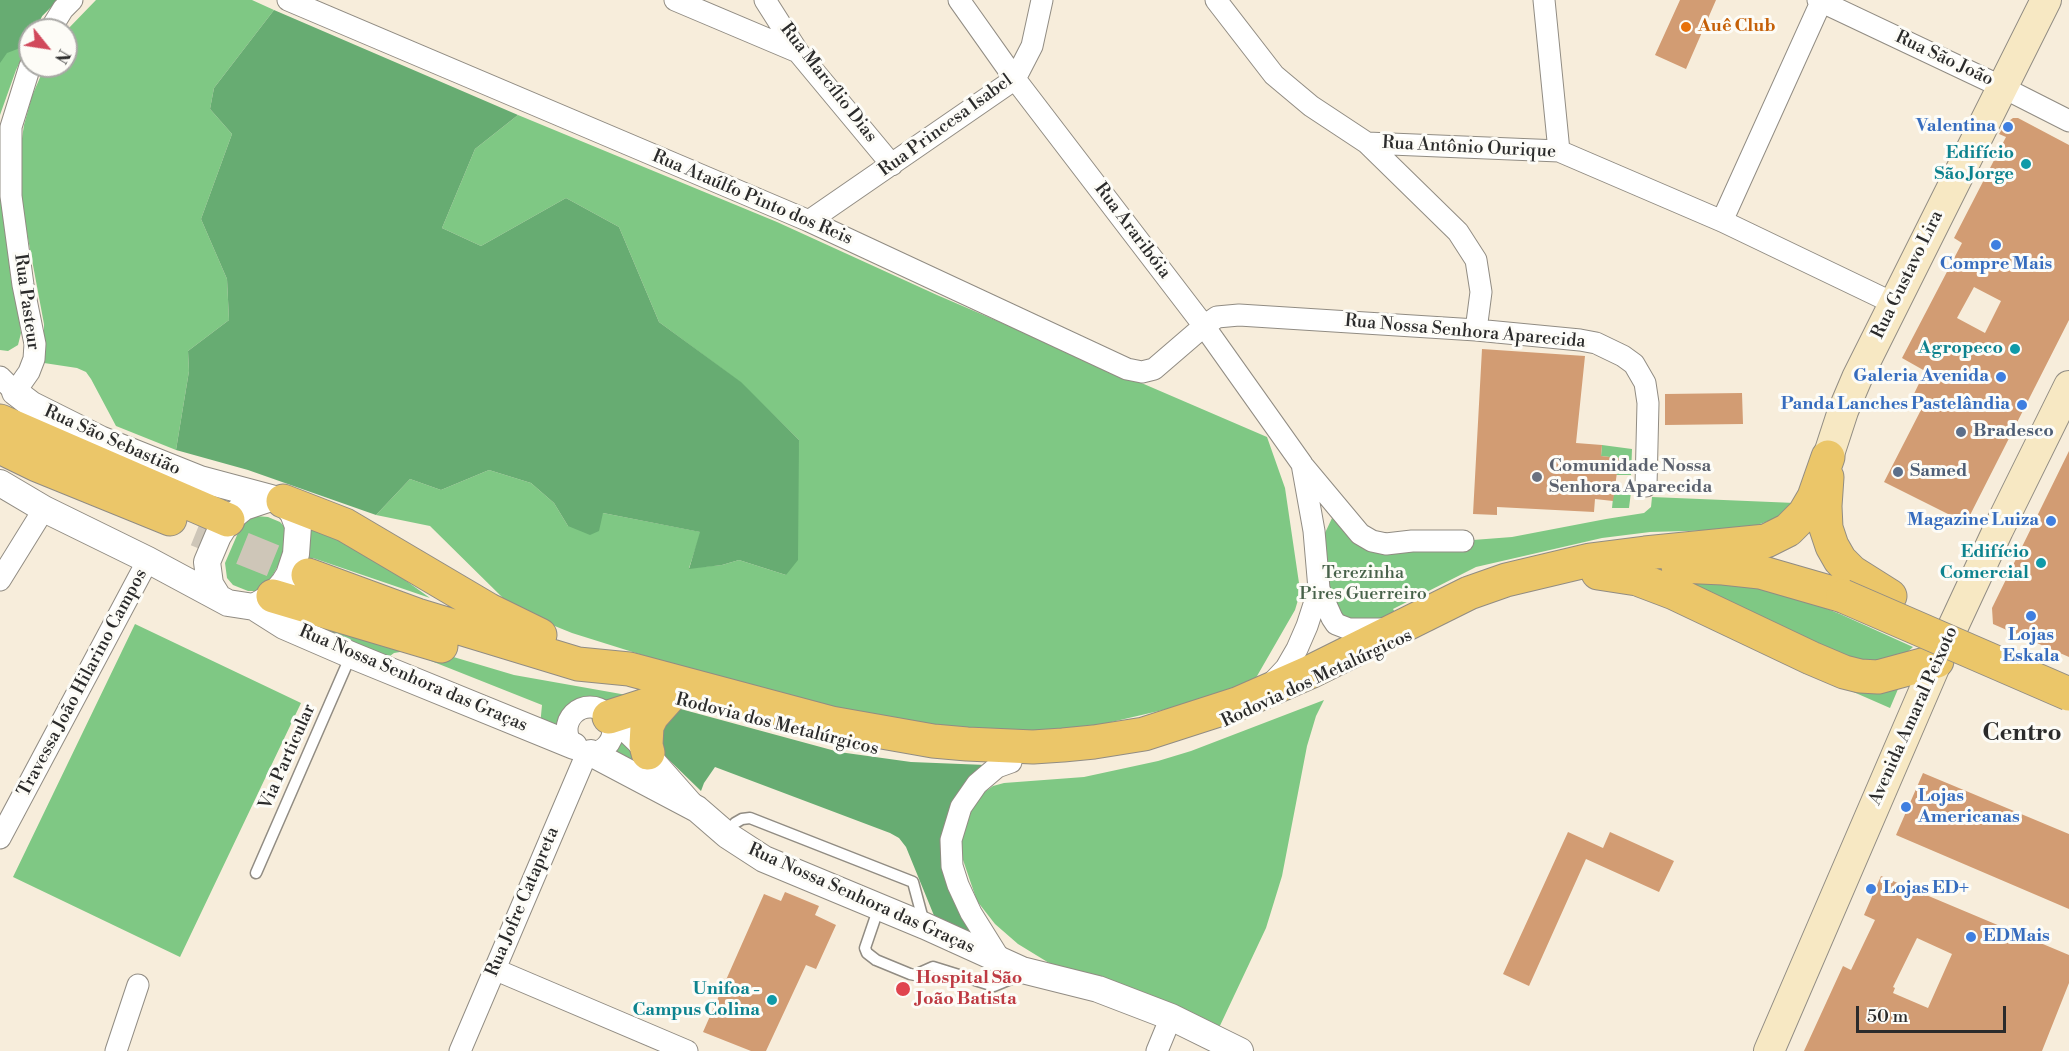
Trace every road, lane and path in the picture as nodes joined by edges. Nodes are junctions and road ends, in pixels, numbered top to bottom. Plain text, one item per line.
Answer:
1 (72, 0) edge
2 (288, 0) edge
3 (675, 0) edge
4 (765, 0) edge
5 (959, 0) edge
6 (1042, 0) edge
7 (1216, 0) edge
8 (1544, 0) edge
9 (1820, 0) edge
10 (2046, 0) edge
11 (57, 18) edge
12 (798, 52) junction
13 (26, 78) edge
14 (1015, 79) junction
15 (2002, 87) junction
16 (2069, 121) edge
17 (1367, 143) junction
18 (1559, 151) junction
19 (892, 165) junction
20 (1722, 220) junction
21 (809, 221) junction
22 (1893, 303) junction
23 (1204, 326) junction
24 (1476, 330) junction
25 (2069, 386) edge
26 (5, 397) edge
27 (0, 447) edge
28 (1828, 457) junction
29 (1302, 464) junction
30 (200, 479) junction
31 (0, 483) edge
32 (1646, 486) dead end
33 (277, 500) junction
34 (44, 509) junction
35 (231, 517) junction
36 (197, 530) tunnel mouth
37 (1463, 541) dead end
38 (1645, 553) junction
39 (148, 560) junction
40 (1598, 573) junction
41 (308, 574) tunnel mouth
42 (0, 580) edge
43 (1848, 584) junction
44 (1319, 589) junction
45 (218, 597) junction
46 (264, 602) junction
47 (1398, 628) junction
48 (1941, 653) junction
49 (351, 655) junction
50 (2069, 677) edge
51 (627, 679) junction
52 (1260, 694) junction
53 (2069, 694) edge
54 (668, 698) junction
55 (2069, 700) edge
56 (610, 718) junction
57 (584, 750) junction
58 (648, 753) junction
59 (1011, 762) junction
60 (697, 809) junction
61 (727, 835) junction
62 (0, 838) edge
63 (256, 873) dead end
64 (879, 907) junction
65 (925, 926) junction
66 (1011, 966) junction
67 (494, 969) junction
68 (138, 985) dead end
69 (1171, 1017) junction
70 (116, 1051) edge
71 (460, 1051) edge
72 (687, 1051) edge
73 (1157, 1051) edge
74 (1240, 1051) edge
75 (1769, 1051) edge

1 - 11 street
2 - 21 street, Rua Ataúlfo Pinto dos Reis
3 - 12 street
4 - 12 street, Rua Marcílio Dias
5 - 14 street, Rua Araribóia
6 - 14 street, Rua Princesa Isabel
7 - 17 street, Rua Antônio Ourique
8 - 18 street
9 - 15 street, Rua São João
9 - 20 street
10 - 15 main road, Rua Gustavo Lira
12 - 19 street, Rua Marcílio Dias
13 - 26 street, Rua Pasteur
14 - 19 street, Rua Princesa Isabel
14 - 23 street, Rua Araribóia
15 - 16 street, Rua São João
15 - 22 main road, Rua Gustavo Lira
17 - 18 street, Rua Antônio Ourique
17 - 24 street
18 - 20 street, Rua Antônio Ourique
19 - 21 street, Rua Princesa Isabel
20 - 22 street, Rua Antônio Ourique
21 - 23 street, Rua Ataúlfo Pinto dos Reis
22 - 28 main road, Rua Gustavo Lira
23 - 24 street, Rua Nossa Senhora Aparecida
23 - 29 street, Rua Araribóia
24 - 32 street, Rua Nossa Senhora Aparecida
25 - 48 main road, Avenida Amaral Peixoto
26 - 30 street, Rua São Sebastião
26 - 35 main road
27 - 36 main road
28 - 38 main road
28 - 43 main road
29 - 37 street, Rua Araribóia
29 - 44 street, Rua Araribóia
30 - 33 street, Rua São Sebastião
30 - 35 street, Rua São Sebastião
31 - 34 street
33 - 35 street
33 - 46 street
33 - 51 main road
34 - 39 street
34 - 42 street
35 - 45 street
38 - 43 main road
38 - 47 main road, Rodovia dos Metalúrgicos
39 - 45 street
39 - 62 street, Travessa João Hilarino Campos
40 - 43 main road, Rodovia dos Metalúrgicos
40 - 48 main road
40 - 59 main road, Rodovia dos Metalúrgicos
41 - 51 main road, Rodovia dos Metalúrgicos
43 - 50 main road
43 - 53 main road, bridge
44 - 47 street
44 - 52 street
45 - 46 street
46 - 49 street, Rua Nossa Senhora das Graças
46 - 51 main road
47 - 52 main road, Rodovia dos Metalúrgicos
48 - 55 street
48 - 75 main road, Avenida Amaral Peixoto
49 - 57 street, Rua Nossa Senhora das Graças
49 - 63 lane, Via Particular
51 - 52 main road, Rodovia dos Metalúrgicos
51 - 54 main road, Rodovia dos Metalúrgicos
54 - 56 main road
54 - 58 main road
54 - 59 main road, Rodovia dos Metalúrgicos
56 - 57 street
56 - 57 street
56 - 58 street, Rua Nossa Senhora das Graças
57 - 60 street, Rua Nossa Senhora das Graças
57 - 67 street, Rua Jofre Catapreta
58 - 60 street, Rua Nossa Senhora das Graças
59 - 66 street, Rua Nossa Senhora das Graças
60 - 61 street, Rua Nossa Senhora das Graças
61 - 64 street, Rua Nossa Senhora das Graças
61 - 65 lane
64 - 65 street, Rua Nossa Senhora das Graças
64 - 66 lane
65 - 66 street, Rua Nossa Senhora das Graças
66 - 69 street, Rua Nossa Senhora das Graças
67 - 71 street, Rua Jofre Catapreta
67 - 72 street
68 - 70 street
69 - 73 street
69 - 74 street, Rua Nossa Senhora das Graças

